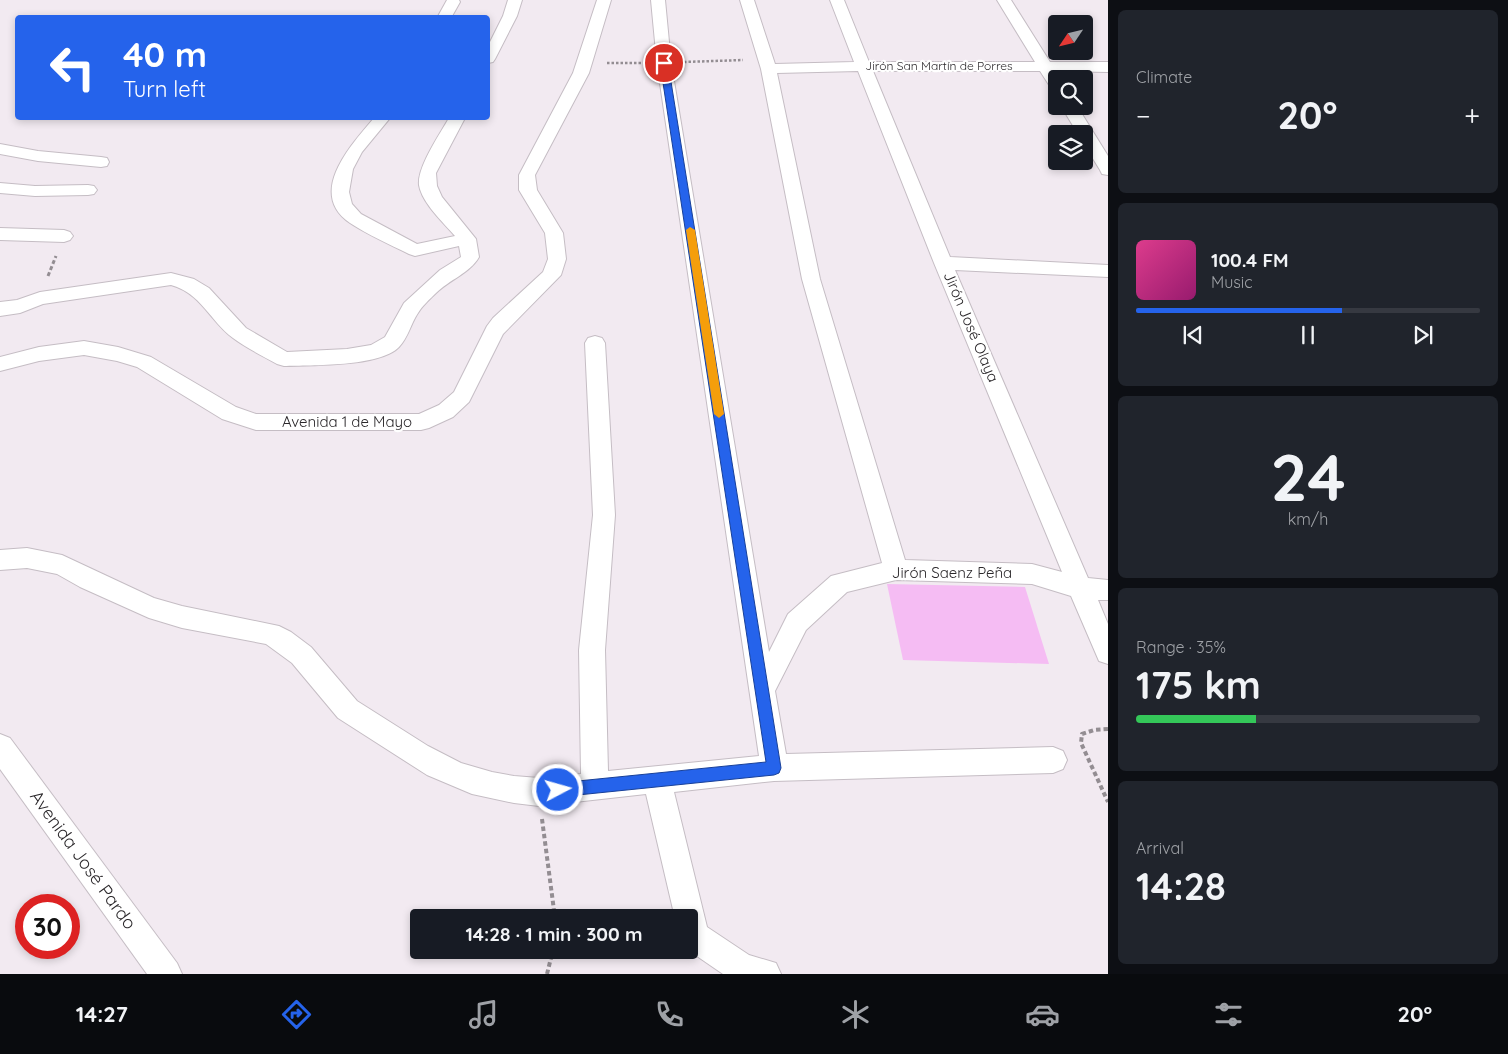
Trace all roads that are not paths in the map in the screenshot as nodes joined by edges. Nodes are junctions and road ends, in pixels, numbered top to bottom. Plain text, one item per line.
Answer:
1 (514, 0) edge
2 (604, 0) edge
3 (658, 0) edge
4 (747, 0) edge
5 (837, 0) edge
6 (1004, 0) edge
7 (452, 2) dead end
8 (446, 15) edge
9 (490, 55) edge
10 (864, 66) junction
11 (1045, 67) junction
12 (1108, 67) edge
13 (769, 69) junction
14 (1048, 72) edge
15 (1074, 115) edge
16 (380, 120) edge
17 (456, 120) edge
18 (0, 150) edge
19 (101, 162) dead end
20 (1108, 170) edge
21 (0, 188) edge
22 (88, 190) dead end
23 (0, 234) edge
24 (64, 236) dead end
25 (466, 239) junction
26 (943, 263) junction
27 (1108, 271) edge
28 (0, 309) edge
29 (595, 343) dead end
30 (0, 364) edge
31 (0, 560) edge
32 (896, 570) junction
33 (1081, 588) junction
34 (1108, 590) edge
35 (1108, 653) edge
36 (762, 690) junction
37 (0, 747) edge
38 (1053, 760) dead end
39 (774, 768) junction
40 (657, 780) junction
41 (595, 786) junction
42 (166, 974) edge
43 (765, 974) edge

1 - 9 street
2 - 30 street, Avenida 1 de Mayo
3 - 36 street
4 - 13 street
5 - 10 street, Jirón José Olaya
6 - 11 street
7 - 8 street
10 - 11 street, Jirón San Martín de Porres
10 - 13 street, Jirón San Martín de Porres
10 - 26 street, Jirón José Olaya
11 - 12 street, Jirón San Martín de Porres
11 - 14 street
13 - 32 street
15 - 20 street
16 - 25 street
17 - 25 street
18 - 19 street
21 - 22 street
23 - 24 street
25 - 28 street
26 - 27 street
26 - 33 street, Jirón José Olaya
29 - 41 street
31 - 41 street
32 - 33 street, Jirón Saenz Peña
32 - 36 street, Jirón Saenz Peña
33 - 34 street, Jirón Saenz Peña
33 - 35 street, Jirón José Olaya
36 - 39 street
37 - 42 street, Avenida José Pardo
38 - 39 street
39 - 40 street
40 - 41 street
40 - 43 street

